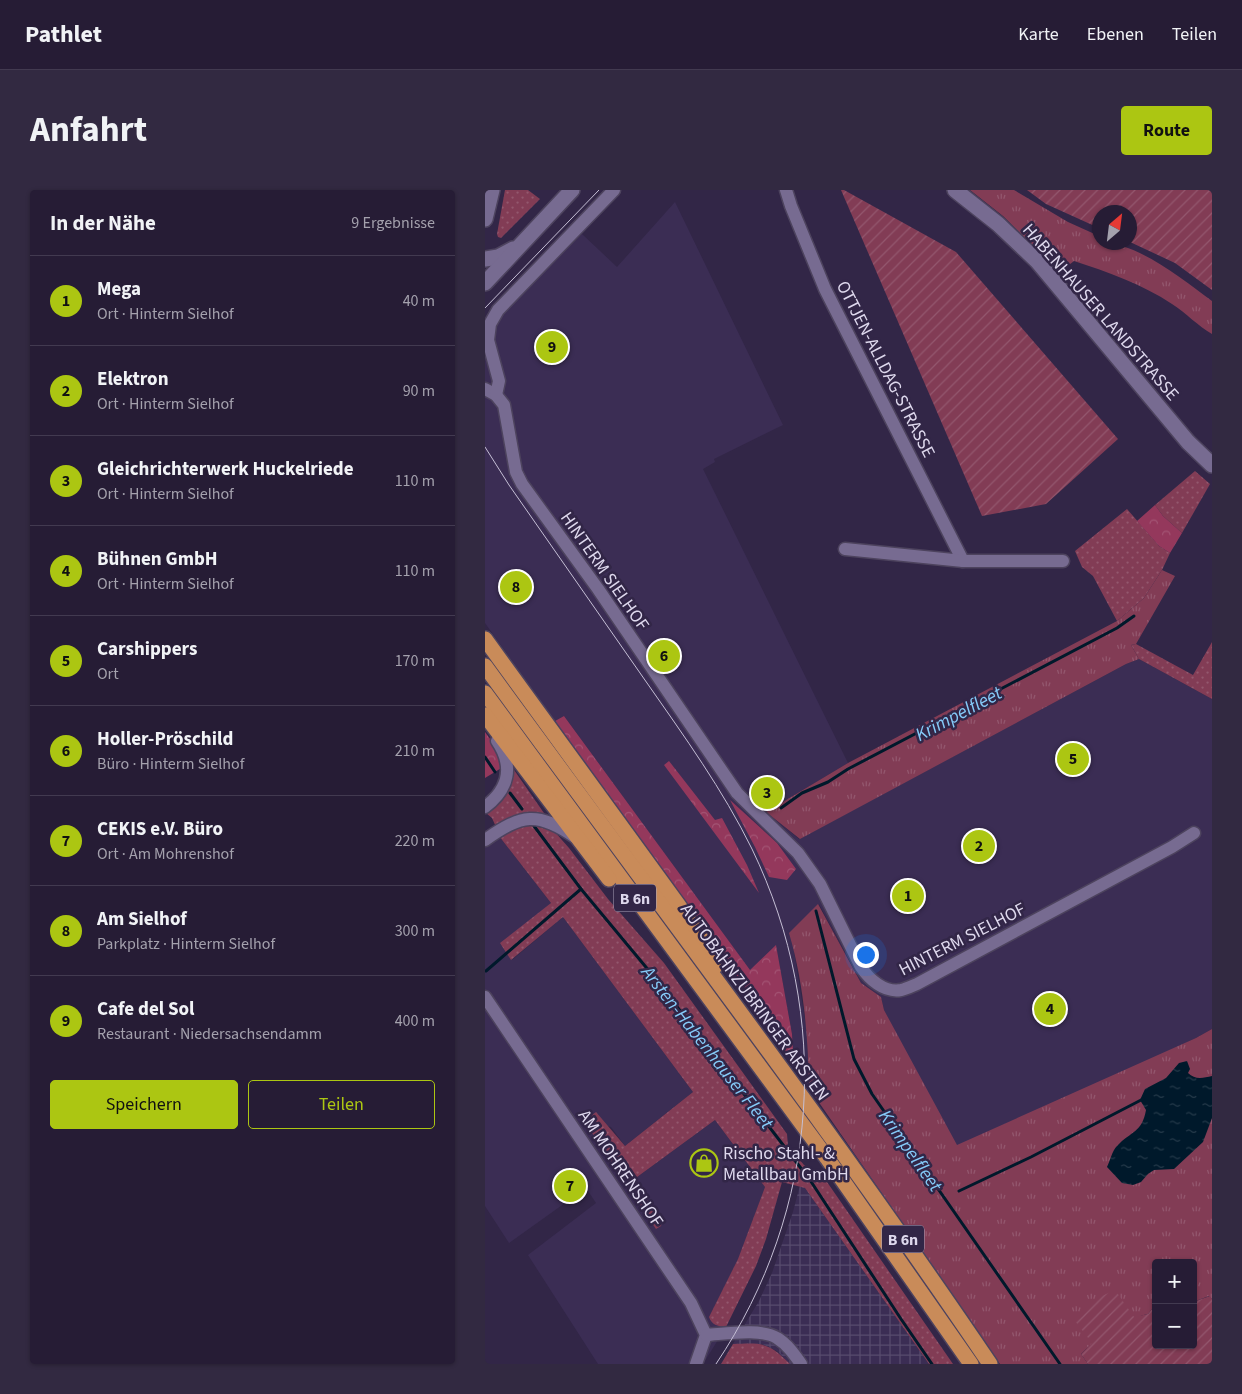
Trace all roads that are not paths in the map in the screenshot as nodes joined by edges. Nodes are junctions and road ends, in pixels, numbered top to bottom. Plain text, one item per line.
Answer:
1 (492, 190) edge
2 (572, 190) edge
3 (614, 190) edge
4 (786, 190) edge
5 (955, 190) edge
6 (485, 219) edge
7 (518, 246) junction
8 (485, 260) edge
9 (485, 283) edge
10 (490, 392) edge
11 (1212, 465) edge
12 (845, 549) dead end
13 (963, 561) junction
14 (1063, 561) dead end
15 (485, 639) edge
16 (485, 666) edge
17 (485, 693) edge
18 (485, 715) edge
19 (485, 724) edge
20 (485, 807) edge
21 (485, 827) edge
22 (1195, 833) dead end
23 (485, 838) edge
24 (578, 839) junction
25 (682, 962) junction
26 (726, 994) junction
27 (485, 997) edge
28 (706, 1335) junction
29 (697, 1364) edge
30 (801, 1364) edge
31 (971, 1364) edge
32 (990, 1364) edge

1 - 6 street
2 - 7 street
3 - 10 street
4 - 13 street, OTTJEN-ALLDAG-STRASSE
5 - 11 street, HABENHAUSER LANDSTRASSE
7 - 8 street
7 - 9 street
10 - 22 street, HINTERM SIELHOF
12 - 13 street
13 - 14 street
15 - 26 highway
16 - 26 highway, AUTOBAHNZUBRINGER ARSTEN / B 6n
17 - 25 highway, AUTOBAHNZUBRINGER ARSTEN / B 6n
18 - 24 highway
19 - 20 street
21 - 23 street
23 - 24 street
24 - 25 highway
25 - 31 highway, AUTOBAHNZUBRINGER ARSTEN / B 6n
26 - 32 highway, AUTOBAHNZUBRINGER ARSTEN / B 6n
27 - 28 street, AM MOHRENSHOF
28 - 29 street
28 - 30 street

